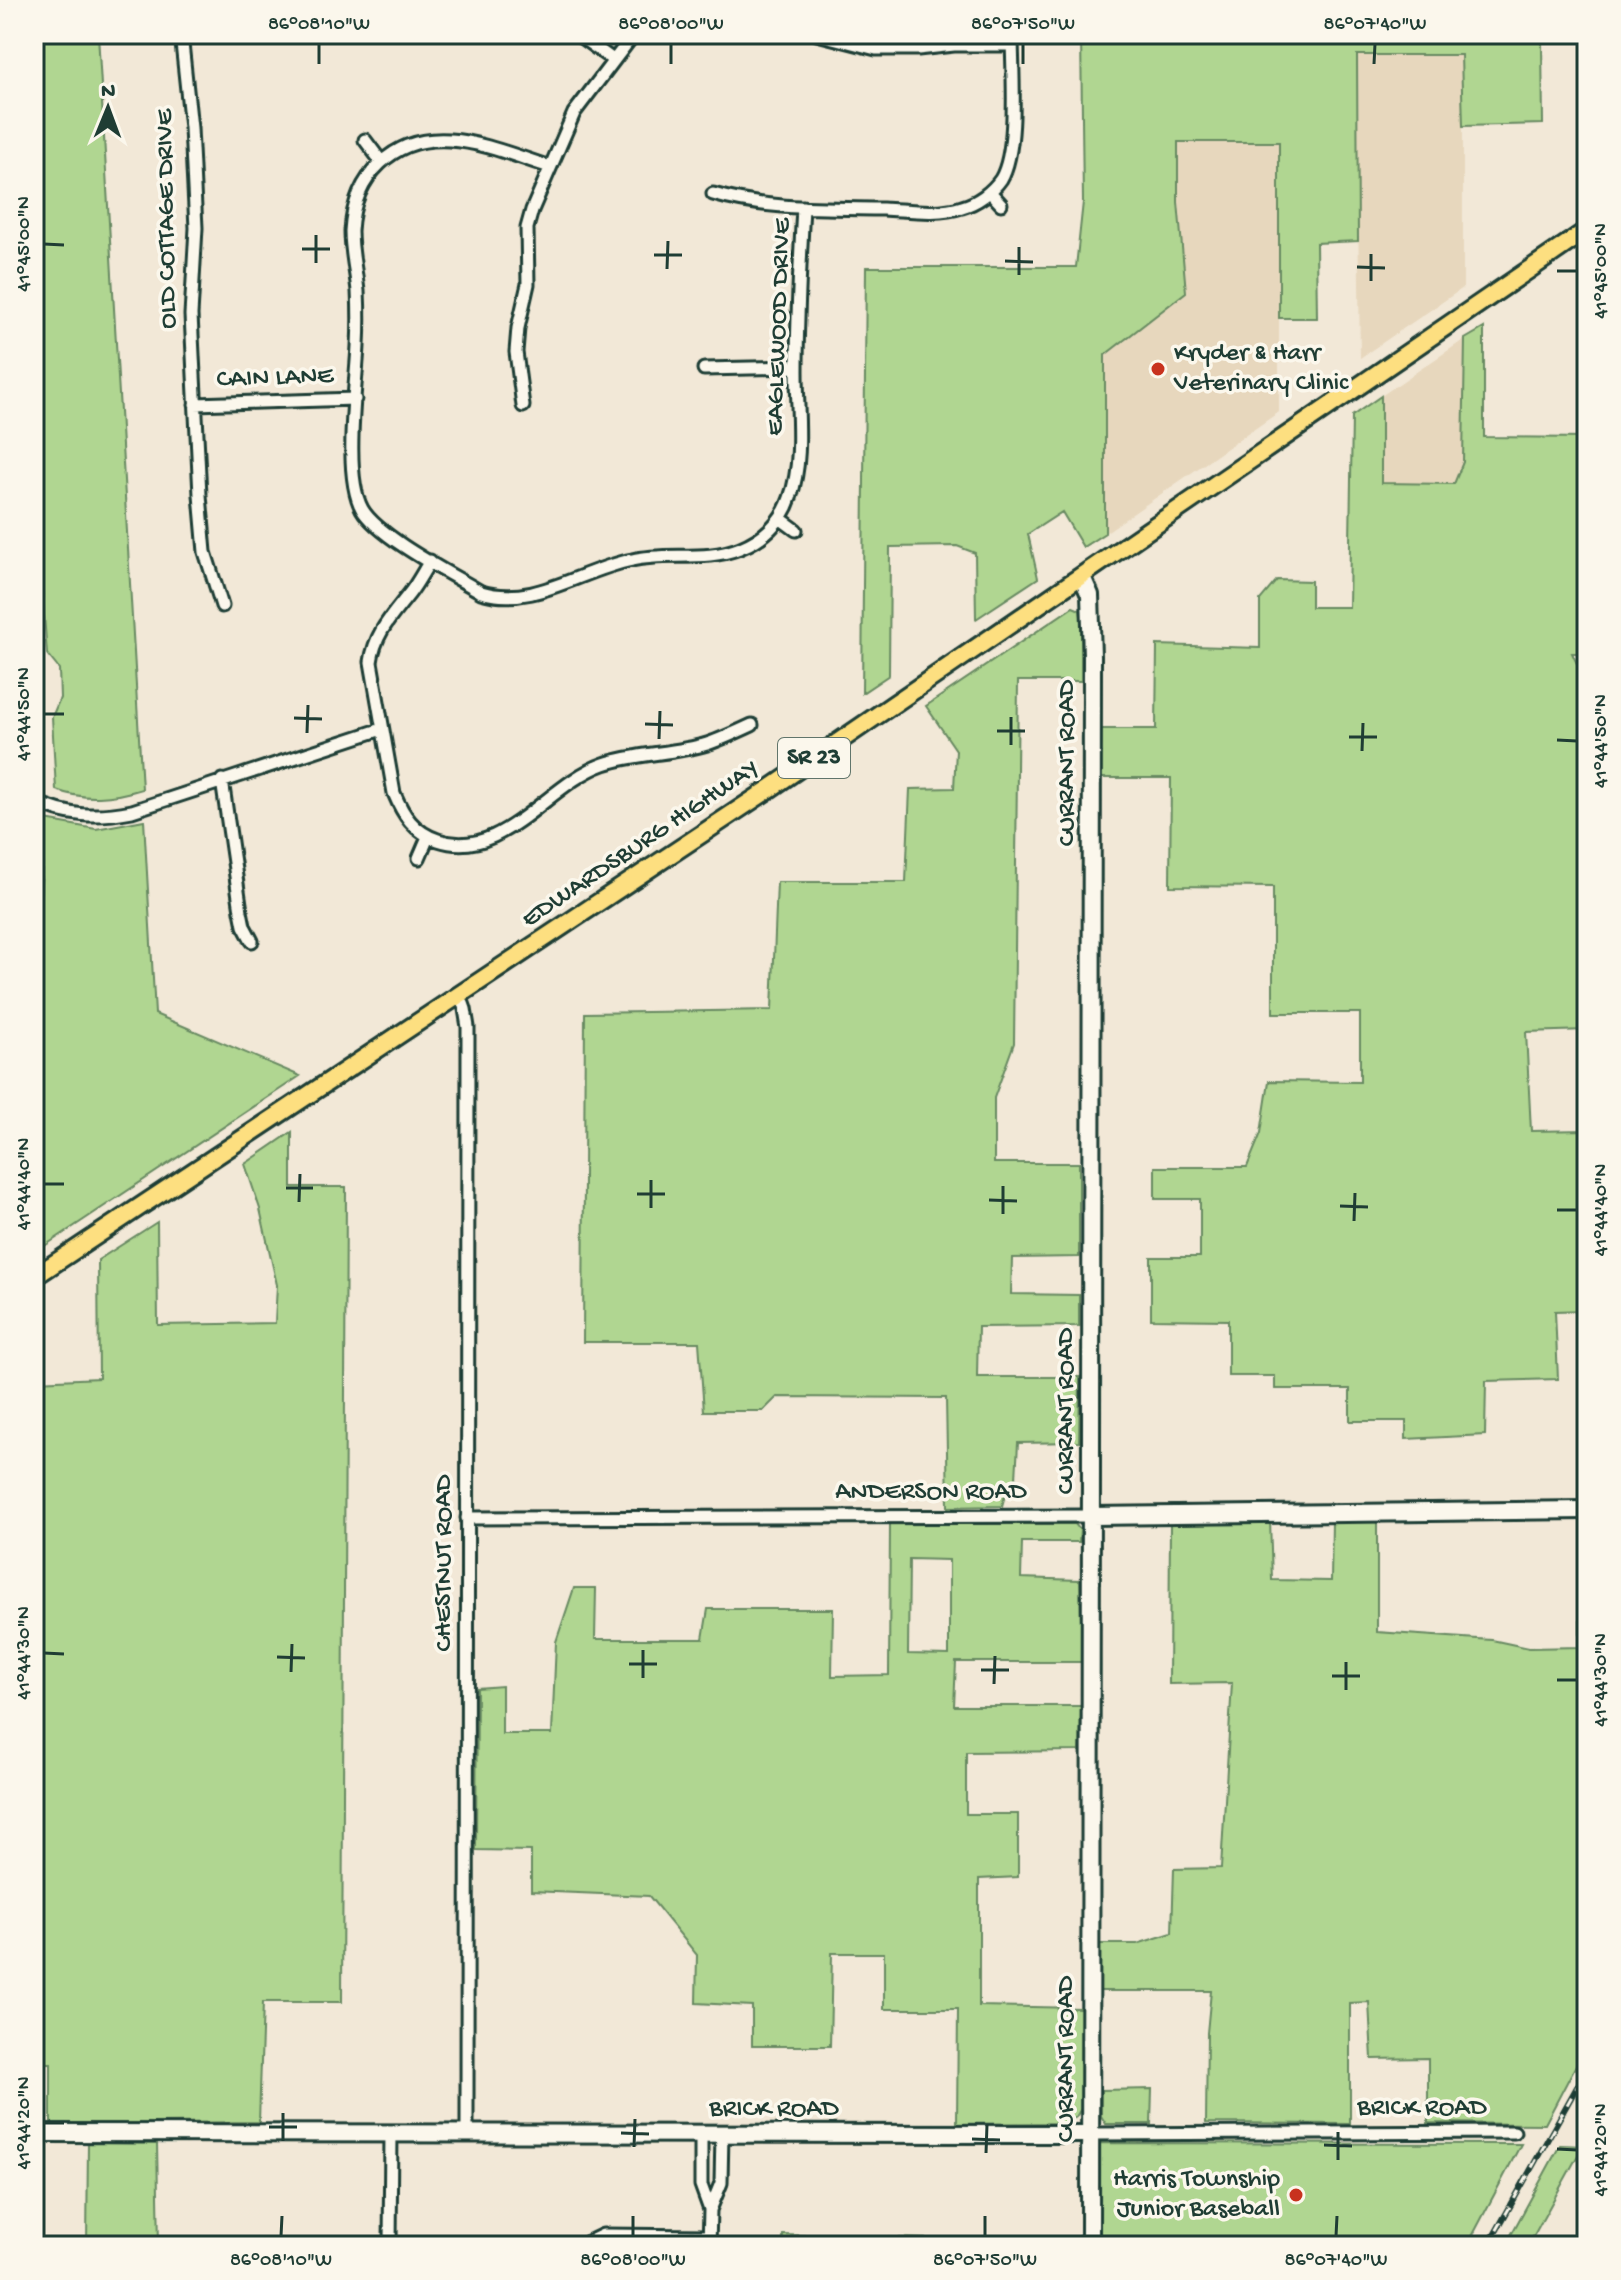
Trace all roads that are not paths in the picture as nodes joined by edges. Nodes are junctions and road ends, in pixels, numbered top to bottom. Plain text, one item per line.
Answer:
1 (181, 34) edge
2 (577, 34) edge
3 (634, 34) edge
4 (817, 34) edge
5 (1012, 40) edge
6 (613, 60) junction
7 (365, 140) dead end
8 (380, 160) junction
9 (550, 167) junction
10 (990, 192) junction
11 (713, 194) dead end
12 (1001, 204) dead end
13 (803, 207) junction
14 (1587, 230) edge
15 (797, 367) junction
16 (704, 369) dead end
17 (355, 399) junction
18 (195, 404) junction
19 (523, 406) dead end
20 (781, 519) junction
21 (796, 530) dead end
22 (430, 561) junction
23 (1082, 577) junction
24 (222, 606) dead end
25 (752, 725) dead end
26 (382, 729) junction
27 (222, 780) junction
28 (34, 801) edge
29 (428, 837) junction
30 (419, 858) dead end
31 (252, 941) dead end
32 (460, 995) junction
33 (34, 1277) edge
34 (1587, 1510) edge
35 (1091, 1516) junction
36 (467, 1518) junction
37 (1514, 2132) dead end
38 (34, 2133) edge
39 (391, 2133) junction
40 (467, 2133) junction
41 (722, 2133) junction
42 (701, 2134) junction
43 (1091, 2134) junction
44 (710, 2210) junction
45 (709, 2241) edge
46 (390, 2246) edge
47 (580, 2246) edge
48 (1090, 2246) edge

1 - 18 street, OLD COTTAGE DRIVE
2 - 6 street
3 - 6 street
4 - 5 street
5 - 10 street
6 - 9 street
7 - 8 street
8 - 9 street
8 - 17 street
9 - 19 street
10 - 12 street
10 - 13 street, EAGLEWOOD DRIVE
11 - 13 street
13 - 15 street, EAGLEWOOD DRIVE
14 - 23 main road, EDWARDSBURG HIGHWAY / SR 23
15 - 16 street
15 - 20 street, EAGLEWOOD DRIVE
17 - 18 street, CAIN LANE
17 - 22 street
18 - 24 street, OLD COTTAGE DRIVE
20 - 21 street
20 - 22 street
22 - 26 street
23 - 32 main road, EDWARDSBURG HIGHWAY / SR 23
23 - 35 street, CURRANT ROAD
25 - 29 street
26 - 27 street
26 - 29 street
27 - 28 street
27 - 31 street
29 - 30 street
32 - 33 main road, EDWARDSBURG HIGHWAY / SR 23
32 - 36 street, CHESTNUT ROAD
34 - 35 street, ANDERSON ROAD
35 - 36 street, ANDERSON ROAD
35 - 43 street, CURRANT ROAD
36 - 40 street, CHESTNUT ROAD
37 - 43 street, BRICK ROAD
38 - 39 street, BRICK ROAD
39 - 40 street, BRICK ROAD
39 - 46 street
40 - 42 street, BRICK ROAD
41 - 42 street, BRICK ROAD
41 - 43 street, BRICK ROAD
41 - 44 street
42 - 44 street
43 - 48 street, CURRANT ROAD
44 - 45 street
45 - 47 street

